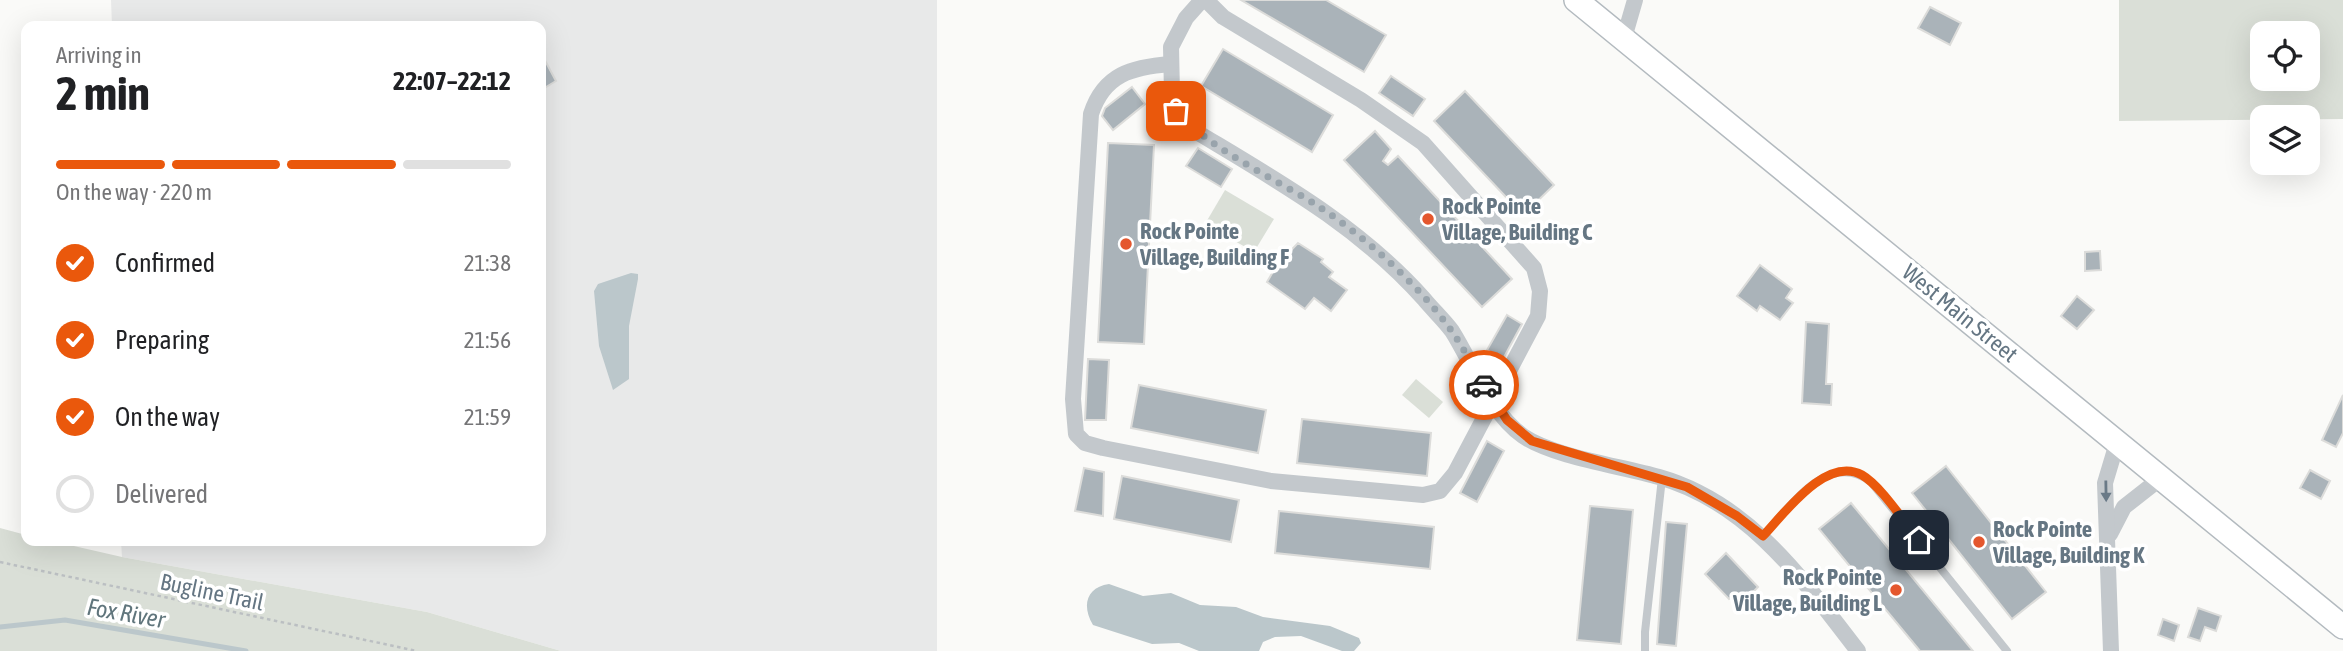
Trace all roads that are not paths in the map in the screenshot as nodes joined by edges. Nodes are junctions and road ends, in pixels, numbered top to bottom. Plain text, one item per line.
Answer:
1 (1204, 0) edge
2 (1576, 0) edge
3 (1635, 0) edge
4 (1623, 38) junction
5 (1171, 64) junction
6 (1494, 401) junction
7 (2118, 443) junction
8 (1662, 478) junction
9 (2161, 478) junction
10 (1763, 536) junction
11 (2109, 540) junction
12 (2343, 627) edge
13 (1645, 651) edge
14 (1858, 651) edge
15 (2007, 651) edge
16 (2111, 651) edge

1 - 5 street
1 - 6 street
2 - 4 main road, West Main Street
3 - 4 street
4 - 7 main road, West Main Street
5 - 6 street
5 - 6 street
6 - 8 street
7 - 9 main road, West Main Street
7 -> 11 street
8 - 10 street
8 - 13 lane
9 - 11 street
9 - 12 main road, West Main Street
10 - 14 street
10 - 15 lane
11 - 16 street

